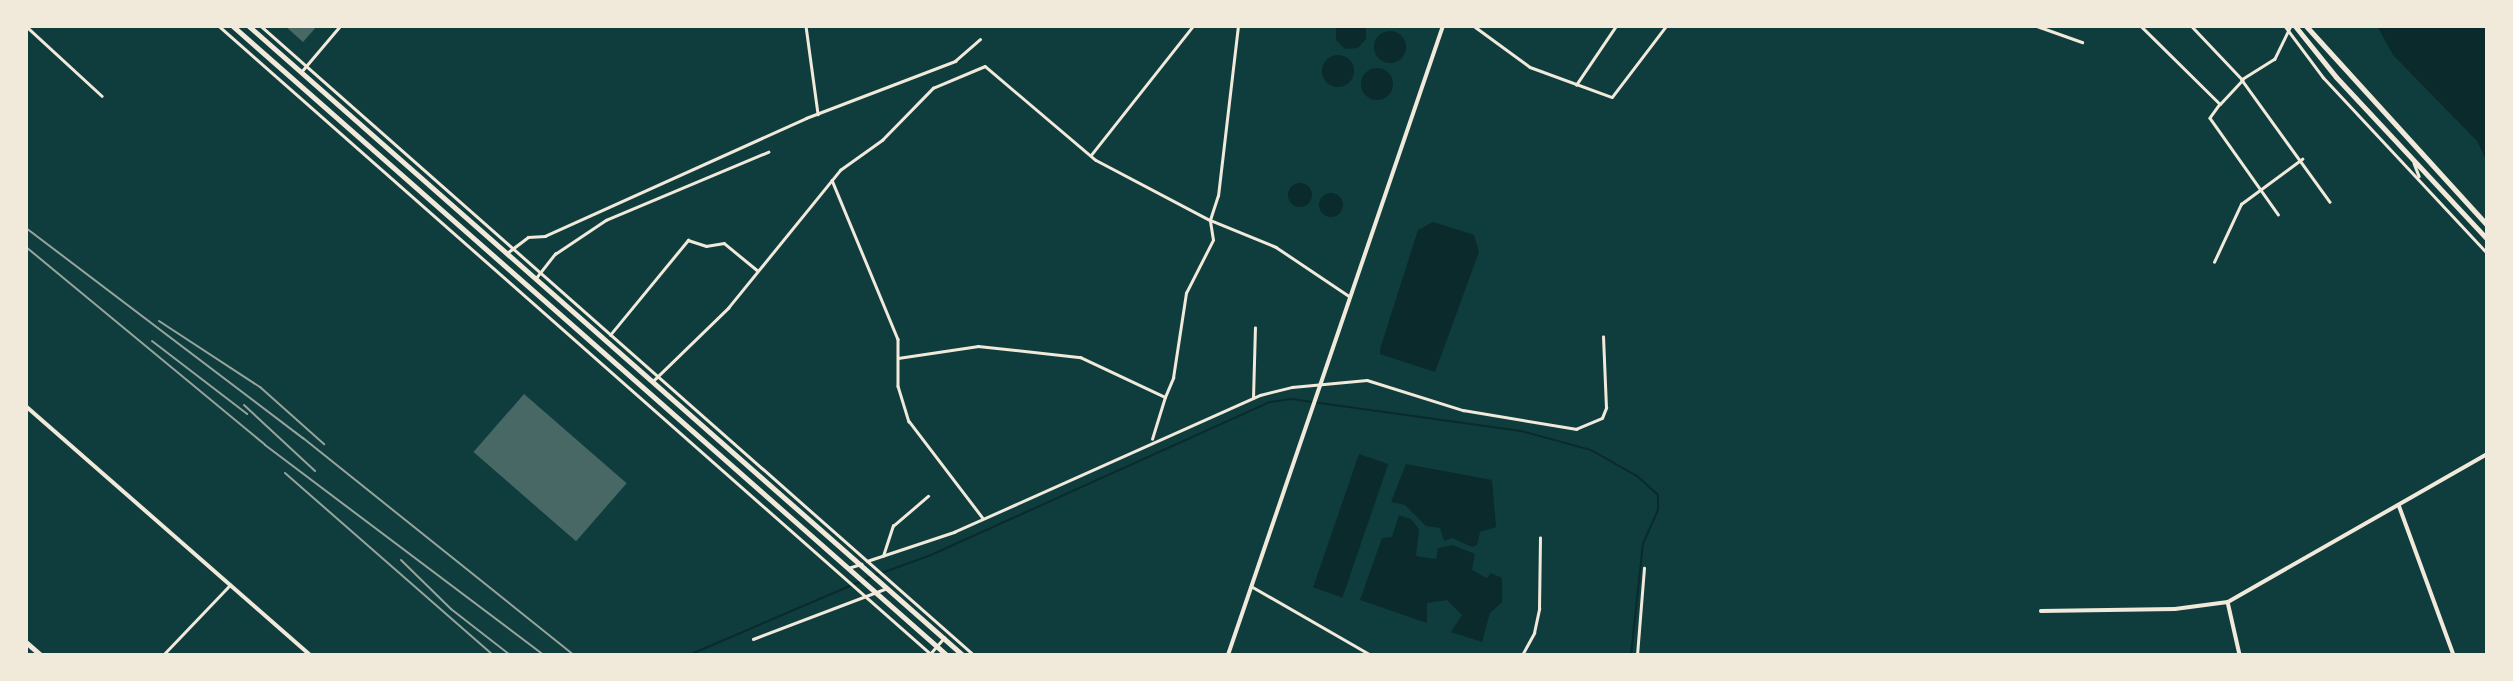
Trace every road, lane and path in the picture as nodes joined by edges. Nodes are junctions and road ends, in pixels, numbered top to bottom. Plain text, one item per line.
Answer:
1 (26, 26) edge
2 (219, 26) edge
3 (233, 26) edge
4 (249, 26) edge
5 (261, 26) edge
6 (340, 26) edge
7 (806, 26) edge
8 (1193, 26) edge
9 (1238, 26) edge
10 (1443, 26) edge
11 (1474, 26) edge
12 (1616, 26) edge
13 (1666, 26) edge
14 (2037, 26) edge
15 (2141, 26) edge
16 (2191, 26) edge
17 (2285, 26) edge
18 (2306, 26) edge
19 (2291, 28) edge
20 (980, 39) dead end
21 (2082, 42) dead end
22 (306, 67) junction
23 (301, 72) junction
24 (2242, 80) junction
25 (1576, 85) junction
26 (102, 96) dead end
27 (2220, 104) junction
28 (818, 114) junction
29 (768, 152) dead end
30 (1090, 156) junction
31 (2411, 157) junction
32 (2302, 159) junction
33 (2420, 179) junction
34 (832, 180) junction
35 (2260, 188) junction
36 (2330, 202) dead end
37 (2278, 214) dead end
38 (1210, 220) junction
39 (2487, 225) edge
40 (2487, 239) edge
41 (513, 249) junction
42 (507, 253) junction
43 (2487, 253) edge
44 (2214, 262) dead end
45 (757, 270) junction
46 (541, 272) junction
47 (536, 278) junction
48 (1349, 296) junction
49 (1255, 328) dead end
50 (610, 335) junction
51 (1603, 337) dead end
52 (898, 358) junction
53 (655, 379) junction
54 (1317, 389) junction
55 (1166, 397) junction
56 (1253, 398) junction
57 (26, 406) edge
58 (1152, 439) dead end
59 (2487, 454) edge
60 (928, 496) dead end
61 (2399, 505) junction
62 (983, 518) junction
63 (1540, 538) dead end
64 (883, 556) junction
65 (865, 565) junction
66 (848, 568) junction
67 (1644, 568) dead end
68 (230, 584) junction
69 (886, 584) junction
70 (1251, 586) junction
71 (874, 590) junction
72 (866, 594) junction
73 (2228, 602) junction
74 (2041, 611) dead end
75 (944, 638) junction
76 (753, 639) dead end
77 (26, 642) edge
78 (937, 646) junction
79 (930, 654) edge
80 (41, 655) edge
81 (163, 655) edge
82 (310, 655) edge
83 (947, 655) edge
84 (963, 655) edge
85 (975, 655) edge
86 (1228, 655) edge
87 (1371, 655) edge
88 (1522, 655) edge
89 (1637, 655) edge
90 (2240, 655) edge
91 (2454, 655) edge

1 - 26 street
2 - 72 street
3 - 66 main road
4 - 23 main road
5 - 22 street
6 - 22 street
7 - 28 street
8 - 30 street
9 - 38 street
10 - 48 street
11 - 25 street
12 - 25 street
13 - 25 street
14 - 21 street
15 - 27 street
16 - 24 street
17 - 19 street
18 - 39 highway
19 - 24 street
19 - 31 highway
19 - 33 street
20 - 28 street
22 - 23 street
22 - 41 street
23 - 42 main road
24 - 27 street
24 - 32 street
27 - 35 street
28 - 41 street
29 - 46 street
30 - 34 street
30 - 38 street
31 - 33 street
31 - 40 highway
32 - 35 street
32 - 36 street
33 - 43 street
34 - 45 street
34 - 52 street
35 - 37 street
35 - 44 street
38 - 48 street
38 - 55 street
41 - 42 street
41 - 46 street
42 - 47 main road
45 - 50 street
45 - 53 street
46 - 47 street
46 - 50 street
47 - 53 main road
48 - 54 street
49 - 56 street
50 - 53 street
51 - 54 street
52 - 55 street
52 - 62 street
53 - 65 main road
54 - 56 street
54 - 70 street
55 - 58 street
56 - 62 street
57 - 68 street
59 - 61 street
60 - 64 street
61 - 73 street
61 - 91 street
62 - 64 street
63 - 88 street
64 - 65 street
65 - 66 street
65 - 69 main road
66 - 71 main road
67 - 89 street
68 - 81 street
68 - 82 street
69 - 71 street
69 - 75 main road
69 - 85 street
70 - 86 street
70 - 87 street
71 - 72 street
71 - 78 main road
72 - 76 street
72 - 79 street
73 - 74 street
73 - 90 street
75 - 78 street
75 - 84 main road
77 - 80 main road
78 - 79 street
78 - 83 main road

